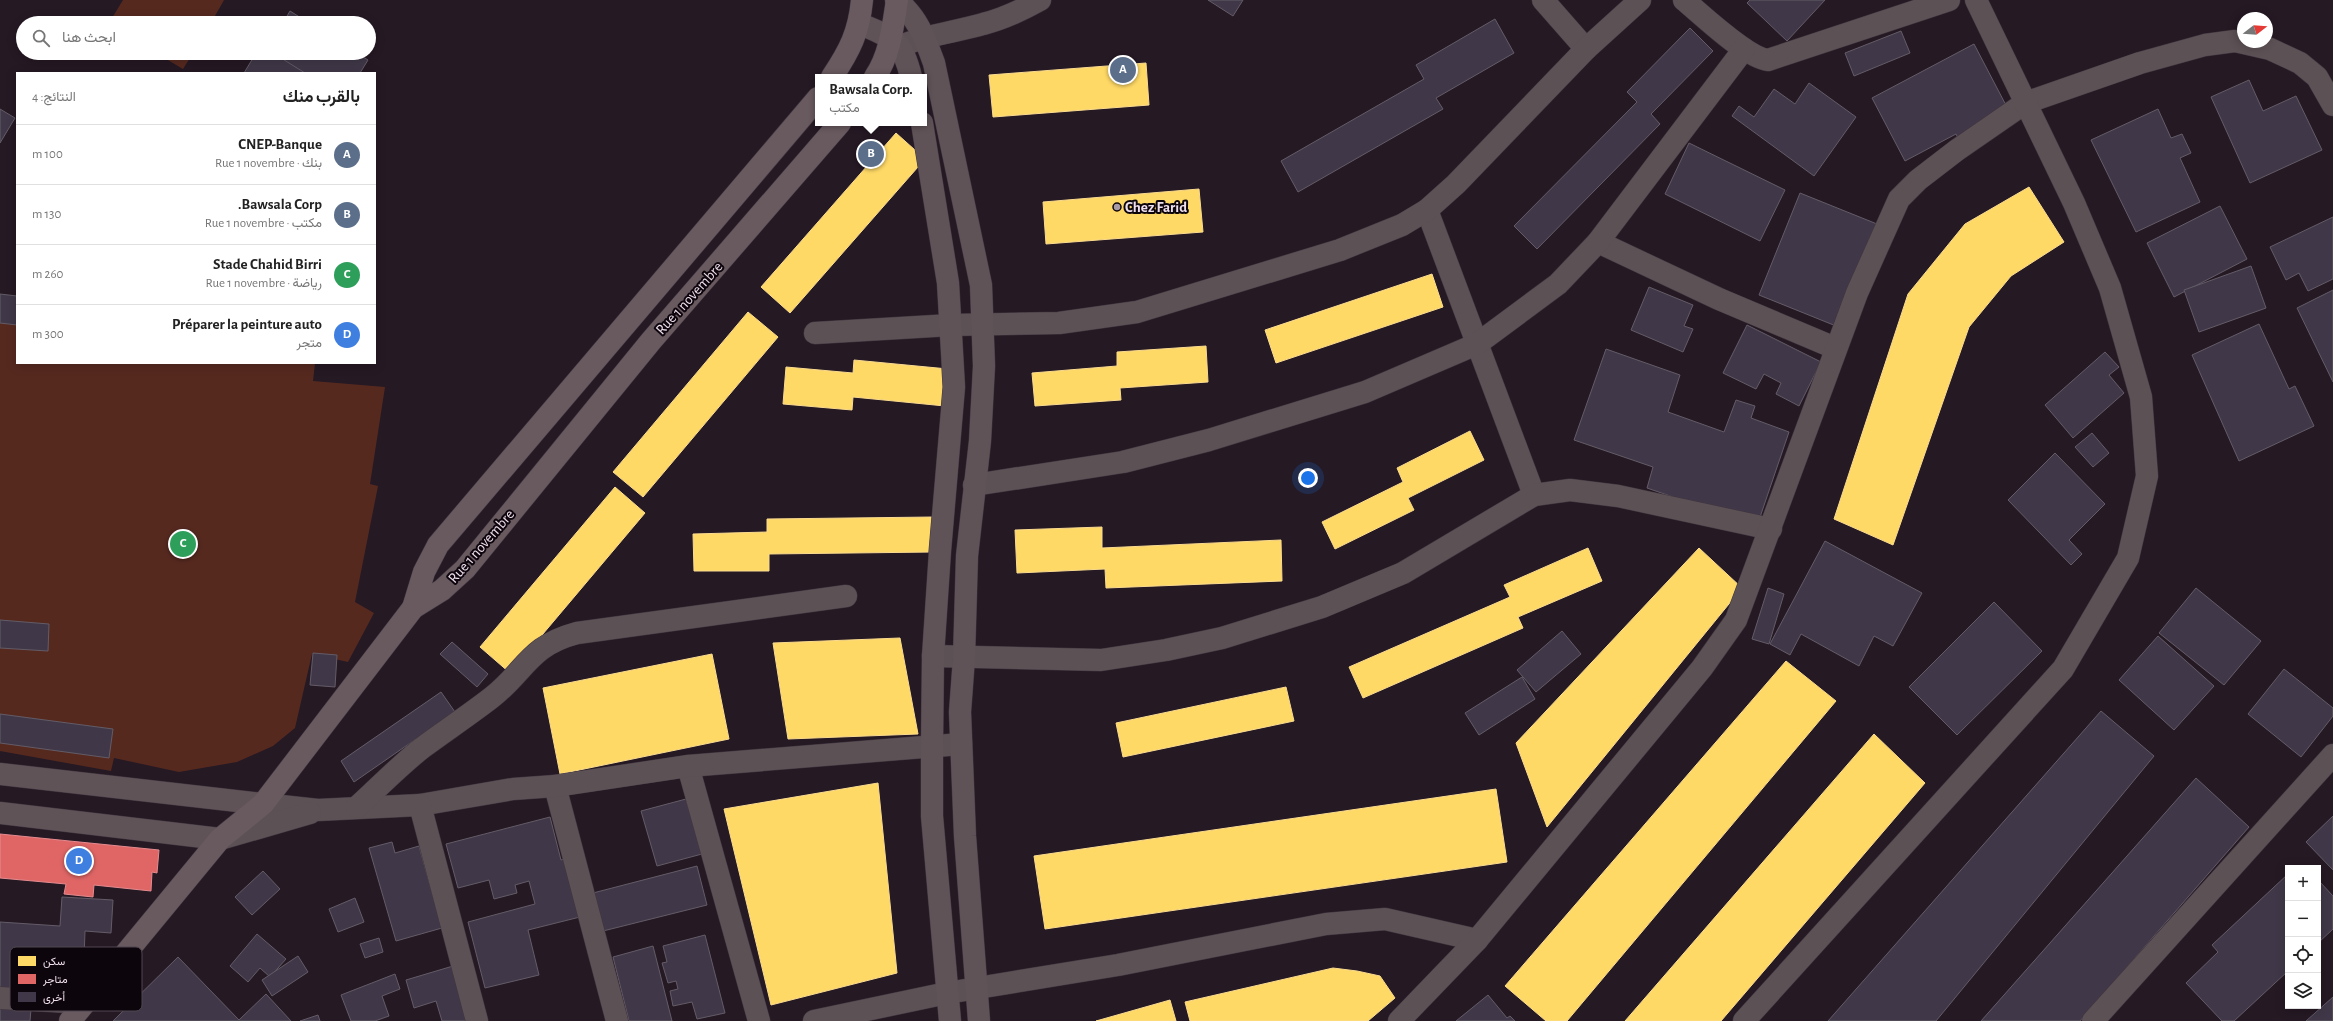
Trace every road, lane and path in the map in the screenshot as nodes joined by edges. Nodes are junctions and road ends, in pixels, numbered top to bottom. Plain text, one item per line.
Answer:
1 (862, 0) edge
2 (897, 0) edge
3 (1040, 0) edge
4 (1543, 0) edge
5 (1640, 0) edge
6 (1684, 0) edge
7 (1949, 0) edge
8 (1976, 0) edge
9 (860, 24) junction
10 (924, 36) junction
11 (895, 41) junction
12 (1586, 48) junction
13 (1744, 49) junction
14 (834, 74) edge
15 (877, 74) edge
16 (910, 74) edge
17 (815, 102) edge
18 (2025, 103) junction
19 (2333, 105) edge
20 (837, 126) edge
21 (922, 126) edge
22 (1427, 210) junction
23 (1598, 242) junction
24 (952, 325) junction
25 (981, 325) junction
26 (815, 333) dead end
27 (1477, 344) junction
28 (1836, 348) junction
29 (974, 485) junction
30 (1534, 495) junction
31 (1771, 529) junction
32 (846, 596) dead end
33 (413, 608) junction
34 (933, 656) junction
35 (964, 658) junction
36 (962, 744) junction
37 (932, 746) junction
38 (2333, 755) edge
39 (688, 766) junction
40 (0, 774) edge
41 (555, 786) junction
42 (263, 804) junction
43 (420, 805) junction
44 (357, 808) junction
45 (318, 810) junction
46 (0, 813) edge
47 (220, 839) junction
48 (1477, 940) junction
49 (130, 947) edge
50 (976, 989) junction
51 (947, 993) junction
52 (0, 998) edge
53 (10, 999) edge
54 (78, 1011) edge
55 (70, 1021) edge
56 (477, 1021) edge
57 (617, 1021) edge
58 (759, 1021) edge
59 (814, 1021) edge
60 (950, 1021) edge
61 (979, 1021) edge
62 (1399, 1021) edge
63 (1744, 1021) edge
64 (2093, 1021) edge

1 - 9 main road
2 - 10 main road
2 - 11 main road
3 - 10 street
4 - 12 street
5 - 12 street
6 - 13 street
7 - 13 street
8 - 18 street
9 - 11 main road
9 - 14 main road
10 - 11 street
10 - 25 main road
11 - 15 main road
11 - 16 main road
12 - 22 street
13 - 23 street
17 - 33 main road, Rue 1 novembre
18 - 19 street
18 - 28 street
18 - 63 street
20 - 33 main road, Rue 1 novembre
21 - 24 main road
22 - 25 street
22 - 27 street
23 - 27 street
23 - 28 street
24 - 25 street
24 - 26 street
24 - 34 main road
25 - 29 main road
27 - 29 street
27 - 30 street
28 - 31 street
29 - 35 main road
30 - 31 street
30 - 35 street
31 - 48 street
32 - 44 street
33 - 42 main road
34 - 35 street
34 - 37 main road
35 - 36 main road
36 - 37 street
36 - 50 main road
37 - 39 street
37 - 51 main road
38 - 64 street
39 - 41 street
39 - 58 street
40 - 42 main road
41 - 43 street
41 - 57 street
42 - 45 street
42 - 47 main road
43 - 44 street
43 - 56 street
44 - 45 street
45 - 47 street
46 - 47 main road
47 - 49 main road
48 - 50 street
48 - 62 street
50 - 51 street
50 - 61 main road
51 - 59 street
51 - 60 main road
52 - 53 street
54 - 55 main road

